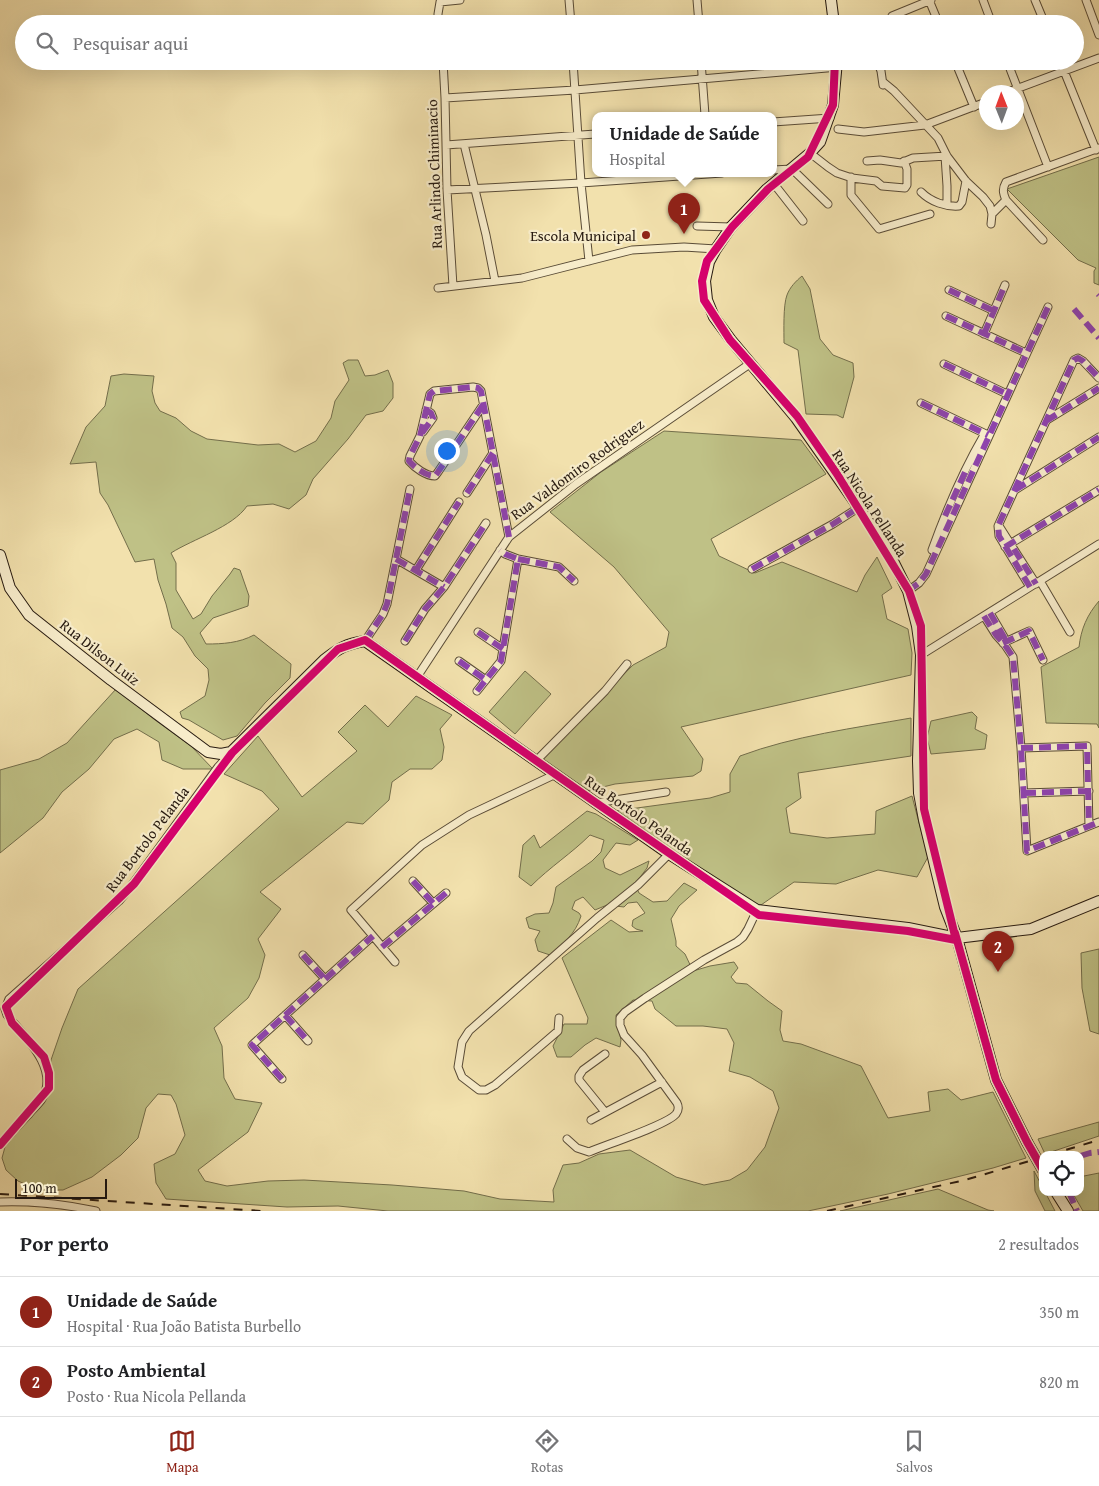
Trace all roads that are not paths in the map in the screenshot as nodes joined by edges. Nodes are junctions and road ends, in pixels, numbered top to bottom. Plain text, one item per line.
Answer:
1 (460, 0) edge
2 (569, 0) edge
3 (698, 0) edge
4 (831, 0) edge
5 (930, 0) edge
6 (983, 0) edge
7 (1035, 0) edge
8 (1086, 0) edge
9 (438, 15) edge
10 (570, 15) edge
11 (699, 15) edge
12 (834, 15) edge
13 (894, 15) edge
14 (936, 15) edge
15 (989, 15) edge
16 (1041, 15) edge
17 (1099, 35) edge
18 (1099, 58) edge
19 (1084, 63) edge
20 (443, 70) edge
21 (574, 70) edge
22 (702, 70) edge
23 (779, 70) edge
24 (837, 70) edge
25 (881, 70) edge
26 (959, 70) edge
27 (1011, 70) edge
28 (1064, 70) joint
29 (702, 78) junction
30 (1017, 85) edge
31 (1024, 86) edge
32 (575, 90) junction
33 (445, 98) junction
34 (1024, 104) edge
35 (979, 105) edge
36 (974, 107) junction
37 (705, 112) edge
38 (830, 118) junction
39 (777, 122) edge
40 (925, 126) junction
41 (838, 129) dead end
42 (592, 134) edge
43 (578, 135) junction
44 (464, 144) junction
45 (446, 145) junction
46 (1097, 149) edge
47 (810, 153) junction
48 (946, 156) junction
49 (867, 161) dead end
50 (904, 162) junction
51 (1048, 167) junction
52 (792, 169) junction
53 (777, 170) edge
54 (662, 177) edge
55 (851, 177) junction
56 (966, 181) junction
57 (581, 184) junction
58 (774, 184) junction
59 (474, 189) junction
60 (448, 190) junction
61 (921, 192) dead end
62 (1006, 200) junction
63 (828, 204) dead end
64 (947, 205) junction
65 (930, 214) dead end
66 (992, 214) junction
67 (804, 221) dead end
68 (991, 224) dead end
69 (697, 226) dead end
70 (731, 227) junction
71 (1043, 240) dead end
72 (716, 249) junction
73 (589, 261) junction
74 (495, 281) junction
75 (1006, 285) dead end
76 (453, 286) junction
77 (438, 288) dead end
78 (949, 290) dead end
79 (1048, 307) dead end
80 (994, 312) junction
81 (946, 316) dead end
82 (984, 334) junction
83 (1026, 353) junction
84 (751, 363) junction
85 (944, 364) dead end
86 (1099, 378) edge
87 (1099, 388) edge
88 (1007, 394) junction
89 (921, 403) dead end
90 (483, 405) junction
91 (1046, 420) junction
92 (987, 435) junction
93 (1099, 437) edge
94 (493, 453) junction
95 (410, 489) dead end
96 (1014, 490) junction
97 (1099, 490) edge
98 (467, 493) dead end
99 (459, 502) dead end
100 (858, 508) junction
101 (486, 524) dead end
102 (509, 537) junction
103 (1099, 544) edge
104 (1008, 545) junction
105 (500, 550) junction
106 (0, 555) edge
107 (396, 559) junction
108 (518, 559) junction
109 (752, 569) dead end
110 (416, 570) junction
111 (574, 581) dead end
112 (1036, 584) junction
113 (444, 587) junction
114 (908, 592) junction
115 (987, 615) junction
116 (478, 632) dead end
117 (1070, 632) dead end
118 (405, 641) dead end
119 (365, 642) junction
120 (1004, 643) junction
121 (503, 649) junction
122 (921, 655) junction
123 (1043, 660) dead end
124 (459, 661) dead end
125 (628, 664) dead end
126 (416, 677) junction
127 (486, 680) junction
128 (477, 691) dead end
129 (1021, 748) junction
130 (208, 752) junction
131 (231, 752) junction
132 (536, 761) junction
133 (218, 766) junction
134 (556, 774) junction
135 (1089, 791) junction
136 (666, 792) dead end
137 (1024, 793) junction
138 (596, 803) junction
139 (1099, 822) edge
140 (1089, 826) junction
141 (669, 854) junction
142 (413, 881) dead end
143 (446, 893) dead end
144 (1099, 901) edge
145 (433, 903) junction
146 (757, 910) junction
147 (373, 936) junction
148 (957, 938) junction
149 (382, 947) junction
150 (303, 955) dead end
151 (394, 962) dead end
152 (325, 979) junction
153 (285, 1015) junction
154 (558, 1018) dead end
155 (308, 1042) dead end
156 (605, 1054) dead end
157 (282, 1079) dead end
158 (662, 1082) junction
159 (605, 1112) junction
160 (591, 1120) dead end
161 (567, 1139) dead end
162 (0, 1145) edge
163 (1039, 1163) edge
164 (1059, 1196) edge
165 (0, 1202) edge
166 (96, 1211) edge
167 (1068, 1211) edge

1 - 9 street
2 - 10 street
3 - 11 street
4 - 12 street
5 - 13 street
5 - 14 street
6 - 15 street
7 - 16 street
8 - 17 street
18 - 19 street
20 - 33 street, Rua Arlindo Chiminacio
21 - 32 street
22 - 29 street
23 - 29 street
24 - 38 street, Rua Nicola Pellanda
25 - 40 street
26 - 36 street
27 - 30 street
28 - 31 street
28 - 46 street
29 - 32 street
29 - 37 street
32 - 33 street
32 - 43 street
33 - 45 street, Rua Arlindo Chiminacio
34 - 51 street
35 - 36 street
36 - 40 street
38 - 39 street
38 - 47 street, Rua Nicola Pellanda
40 - 41 street
40 - 48 street
42 - 43 street
43 - 44 street
43 - 57 street
44 - 45 street
44 - 59 street
45 - 60 street, Rua Arlindo Chiminacio
46 - 51 street
47 - 52 street, Rua Nicola Pellanda
47 - 55 street
48 - 50 street
48 - 56 street
48 - 64 street
49 - 50 street
50 - 55 street
51 - 62 street
52 - 53 street
52 - 58 street, Rua Nicola Pellanda
52 - 63 street
54 - 57 street
55 - 65 street
56 - 64 street
56 - 66 street
57 - 59 street
57 - 73 street
58 - 67 street
58 - 70 street, Rua Nicola Pellanda
59 - 60 street
59 - 74 street
60 - 76 street, Rua Arlindo Chiminacio
61 - 64 street
62 - 66 street
62 - 71 street
66 - 68 street
69 - 70 street
70 - 72 street, Rua Nicola Pellanda
72 - 73 street
72 - 84 street, Rua Nicola Pellanda
73 - 74 street
74 - 76 street
75 - 80 street
76 - 77 street
78 - 80 street
79 - 83 street
80 - 82 street
81 - 82 street
82 - 83 street
83 - 88 street
84 - 100 street, Rua Nicola Pellanda
84 - 102 street, Rua Valdomiro Rodriguez
85 - 88 street
86 - 91 street
87 - 91 street
88 - 92 street
89 - 92 street
90 - 90 street
90 - 94 street
91 - 96 street
92 - 114 street
93 - 96 street
94 - 98 street
94 - 102 street
95 - 107 street
96 - 104 street
97 - 104 street
99 - 110 street
100 - 109 street
100 - 114 street, Rua Nicola Pellanda
101 - 113 street
102 - 105 street, Rua Valdomiro Rodriguez
103 - 112 street
104 - 112 street
105 - 108 street
105 - 126 street, Rua Valdomiro Rodriguez
106 - 130 street, Rua Dilson Luiz
107 - 110 street
107 - 119 street
108 - 111 street
108 - 121 street
110 - 113 street
112 - 115 street
112 - 117 street
113 - 118 street
114 - 122 street, Rua Nicola Pellanda
115 - 120 street
115 - 122 street
116 - 121 street
119 - 126 street, Rua Bortolo Pelanda
119 - 131 street, Rua Bortolo Pelanda
120 - 123 street
120 - 129 street
121 - 127 street
122 - 148 street, Rua Nicola Pellanda
124 - 127 street
125 - 132 street
126 - 132 street, Rua Bortolo Pelanda
127 - 128 street
129 - 135 street
129 - 137 street
130 - 131 street
130 - 133 street
131 - 133 street, Rua Bortolo Pelanda
132 - 134 street, Rua Bortolo Pelanda
133 - 162 street, Rua Bortolo Pelanda
134 - 138 street, Rua Bortolo Pelanda
134 - 147 street
135 - 137 street
135 - 140 street
136 - 138 street
137 - 140 street
138 - 141 street, Rua Bortolo Pelanda
139 - 140 street
141 - 146 street, Rua Bortolo Pelanda
141 - 154 street
142 - 145 street
143 - 145 street
144 - 148 street, Rua Bortolo Pelanda
145 - 149 street
146 - 148 street, Rua Bortolo Pelanda
146 - 158 street
147 - 149 street
147 - 152 street
148 - 163 street, Rua Nicola Pellanda, bridge
149 - 151 street
150 - 152 street
152 - 153 street
153 - 155 street
153 - 157 street
156 - 159 street
158 - 159 street
158 - 161 street
159 - 160 street
164 - 167 street
165 - 166 street

